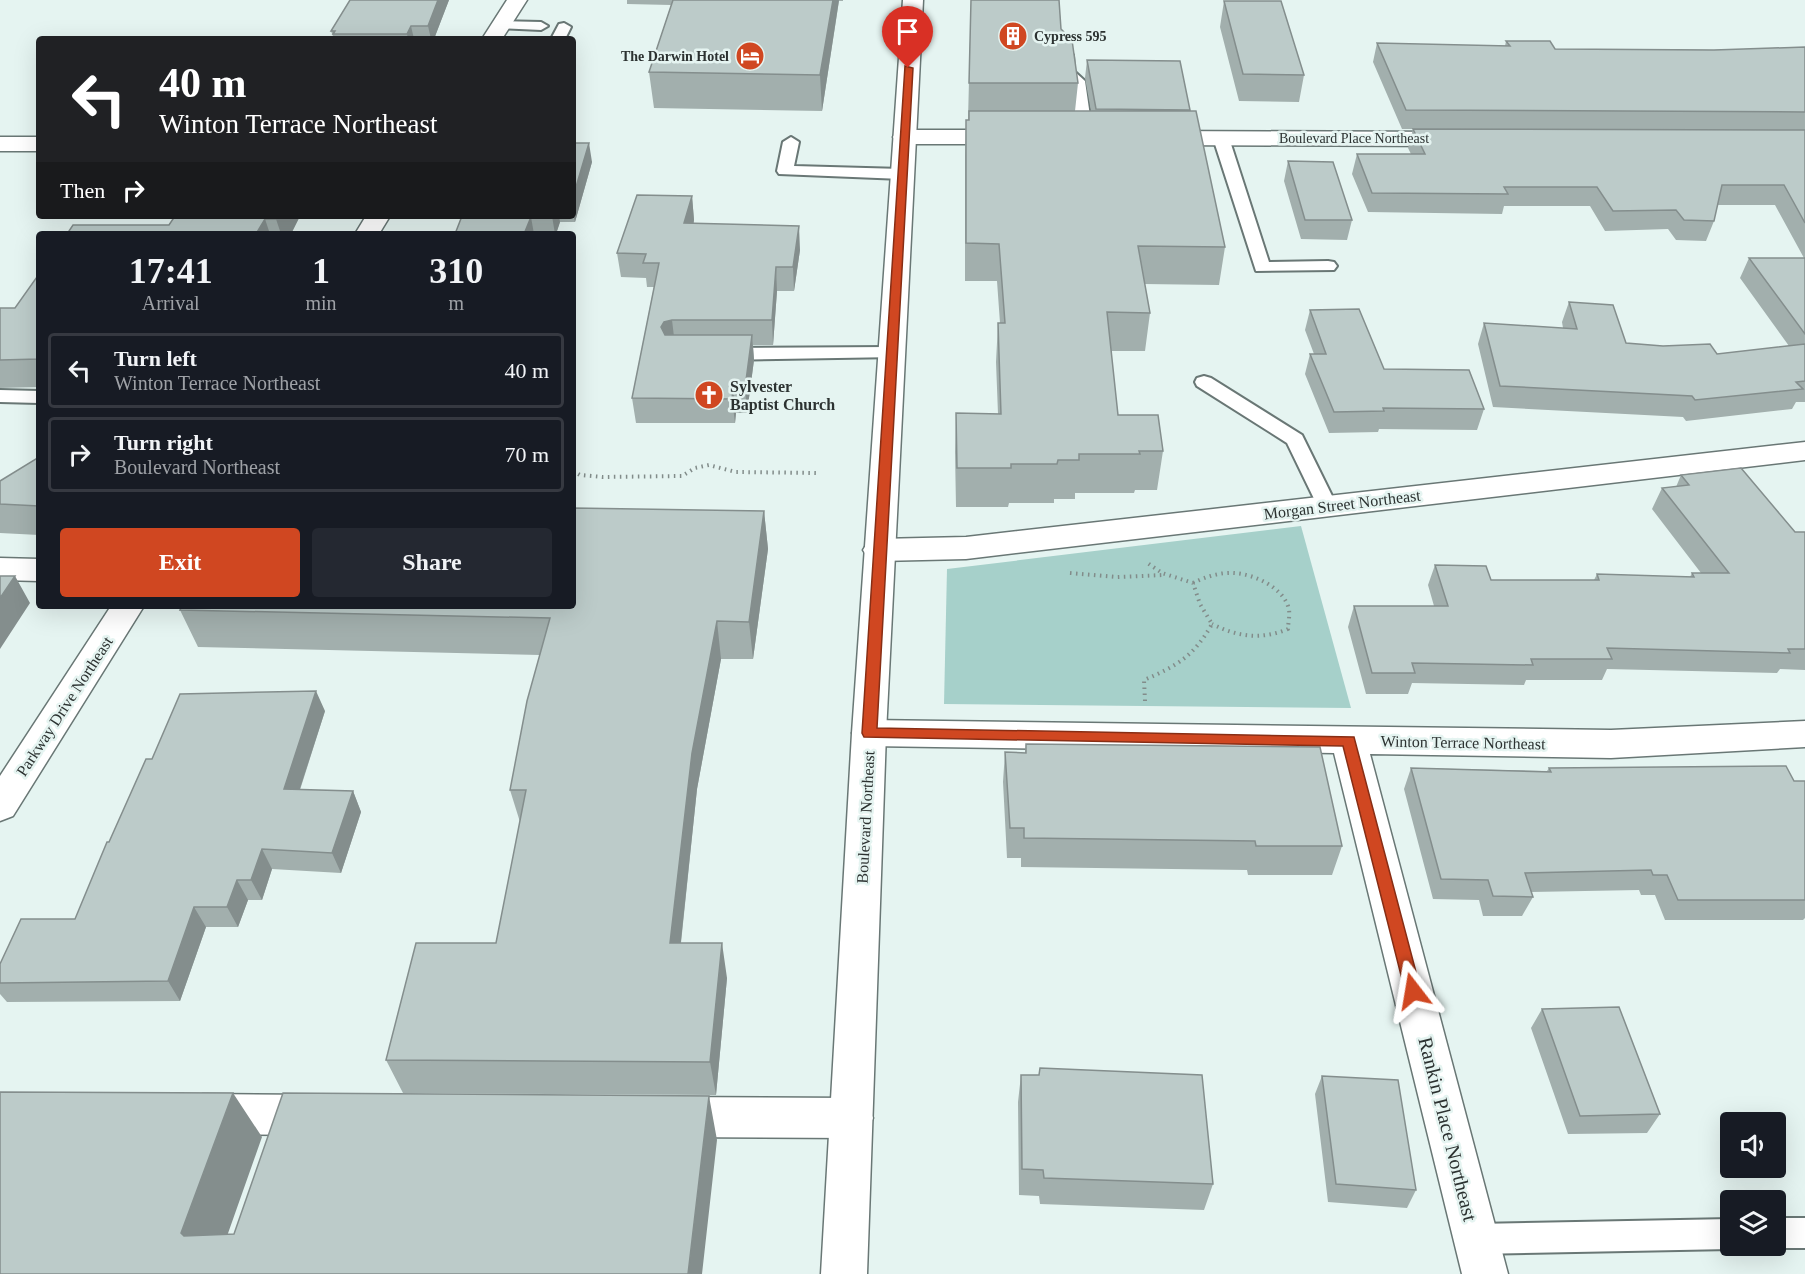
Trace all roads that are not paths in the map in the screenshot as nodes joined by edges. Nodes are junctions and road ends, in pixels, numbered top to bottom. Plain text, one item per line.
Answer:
1 (517, 0) edge
2 (913, 0) edge
3 (541, 26) dead end
4 (497, 32) edge
5 (1065, 47) edge
6 (904, 136) junction
7 (1026, 137) edge
8 (1062, 137) edge
9 (1097, 137) joint
10 (1142, 138) edge
11 (1221, 138) junction
12 (1480, 139) edge
13 (791, 142) dead end
14 (0, 144) edge
15 (36, 144) edge
16 (902, 174) junction
17 (1328, 266) dead end
18 (891, 353) junction
19 (708, 354) edge
20 (1204, 382) dead end
21 (0, 396) edge
22 (36, 396) edge
23 (1805, 451) edge
24 (1327, 506) junction
25 (879, 550) junction
26 (0, 569) edge
27 (36, 570) edge
28 (126, 609) edge
29 (869, 733) junction
30 (1805, 734) edge
31 (1349, 741) junction
32 (0, 806) edge
33 (164, 1114) edge
34 (351, 1115) edge
35 (633, 1117) edge
36 (852, 1118) junction
37 (1786, 1233) edge
38 (1805, 1233) edge
39 (1720, 1235) edge
40 (1481, 1257) edge
41 (844, 1274) edge

1 - 4 street
2 - 6 street, Boulevard Northeast
3 - 4 lane
5 - 9 lane
6 - 7 street
6 - 16 street, Boulevard Northeast
8 - 9 street
10 - 11 street, Boulevard Place Northeast
11 - 12 street, Boulevard Place Northeast
11 - 17 lane
13 - 16 lane
14 - 15 street
16 - 18 street, Boulevard Northeast
18 - 19 lane
18 - 25 street, Boulevard Northeast
20 - 24 lane
21 - 22 lane
23 - 24 street, Morgan Street Northeast
24 - 25 street, Morgan Street Northeast
25 - 29 street, Boulevard Northeast
26 - 27 street
28 - 32 street, Parkway Drive Northeast
29 - 31 street, Winton Terrace Northeast
29 - 36 street, Boulevard Northeast
30 - 31 street, Winton Terrace Northeast
31 - 40 street, Rankin Place Northeast
33 - 34 street
35 - 36 street
36 - 41 street, Boulevard Northeast
37 - 38 lane
39 - 40 lane

